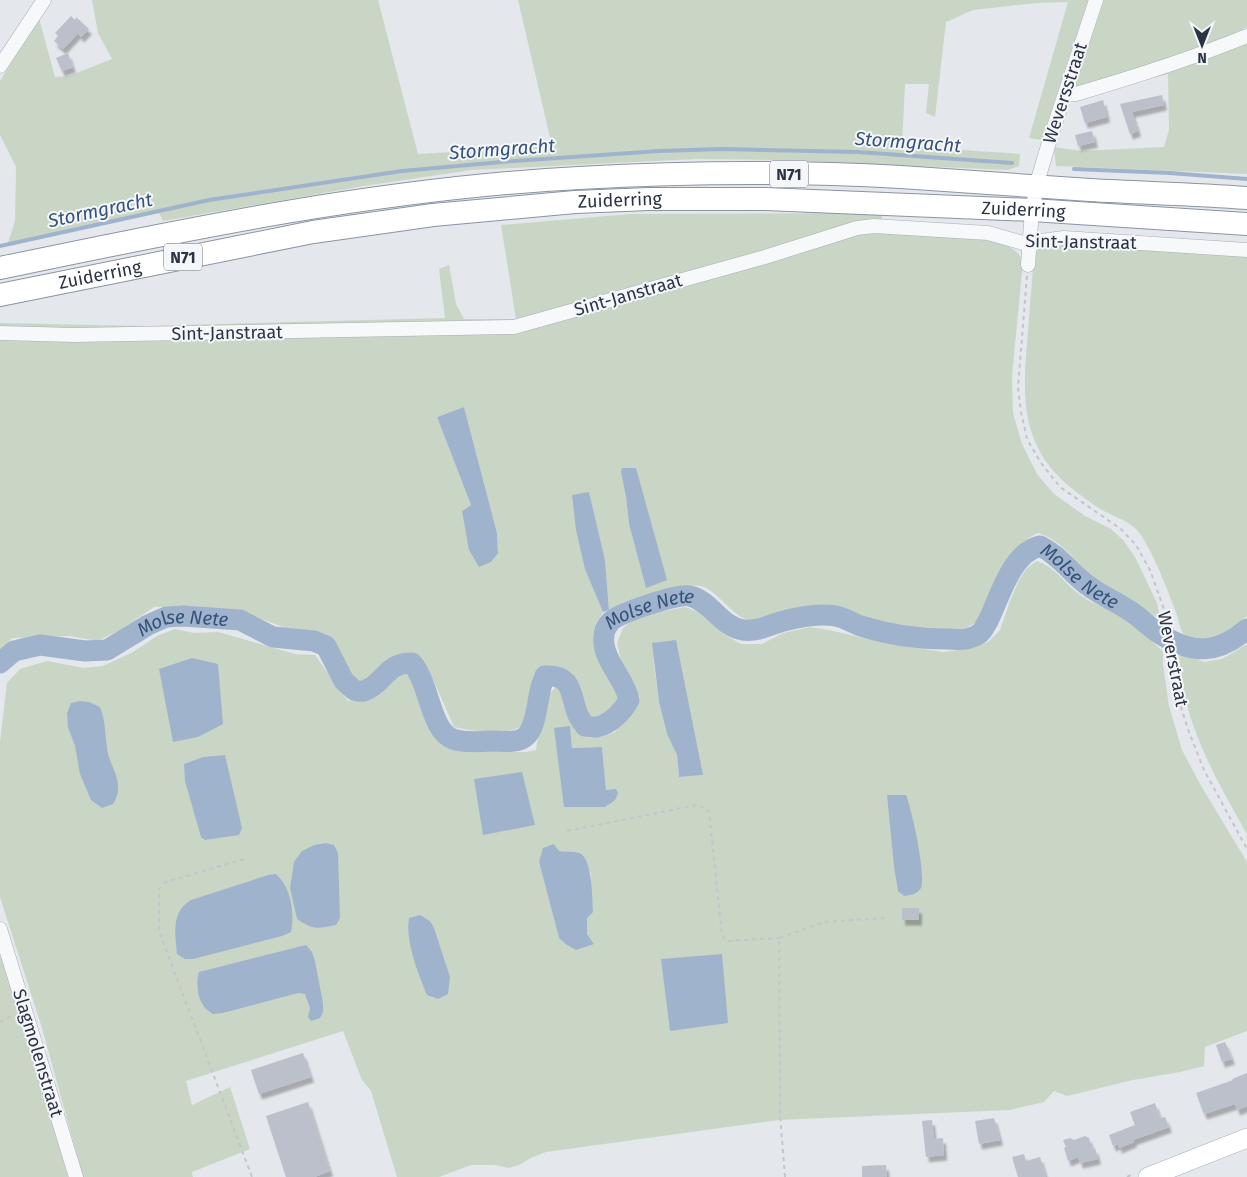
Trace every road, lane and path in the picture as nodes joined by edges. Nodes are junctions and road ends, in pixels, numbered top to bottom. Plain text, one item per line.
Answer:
1 (44, 0) edge
2 (1096, 0) edge
3 (1247, 36) edge
4 (0, 66) edge
5 (1065, 95) junction
6 (1036, 186) junction
7 (1247, 198) edge
8 (1032, 210) junction
9 (1247, 224) edge
10 (1030, 245) junction
11 (1247, 250) edge
12 (1028, 264) joint
13 (0, 268) edge
14 (0, 295) edge
15 (0, 333) edge
16 (567, 831) dead end
17 (1247, 849) edge
18 (244, 859) dead end
19 (885, 918) dead end
20 (0, 929) edge
21 (779, 938) junction
22 (1247, 1138) edge
23 (76, 1177) edge
24 (252, 1177) edge
25 (785, 1177) edge
26 (1148, 1177) edge

1 - 4 street
2 - 5 street, Weversstraat
3 - 5 street
5 - 6 street, Weversstraat
6 - 7 highway, Zuiderring / N71
6 - 8 street, Weversstraat
6 - 13 highway, Zuiderring / N71
8 - 9 highway, Zuiderring / N71
8 - 10 street
8 - 14 highway, Zuiderring / N71
10 - 11 street, Sint-Janstraat
10 - 12 street
10 - 15 street, Sint-Janstraat
12 - 17 path, Weverstraat
16 - 21 path
18 - 24 path
19 - 21 path
20 - 23 street, Slagmolenstraat
21 - 25 path
22 - 26 main road

